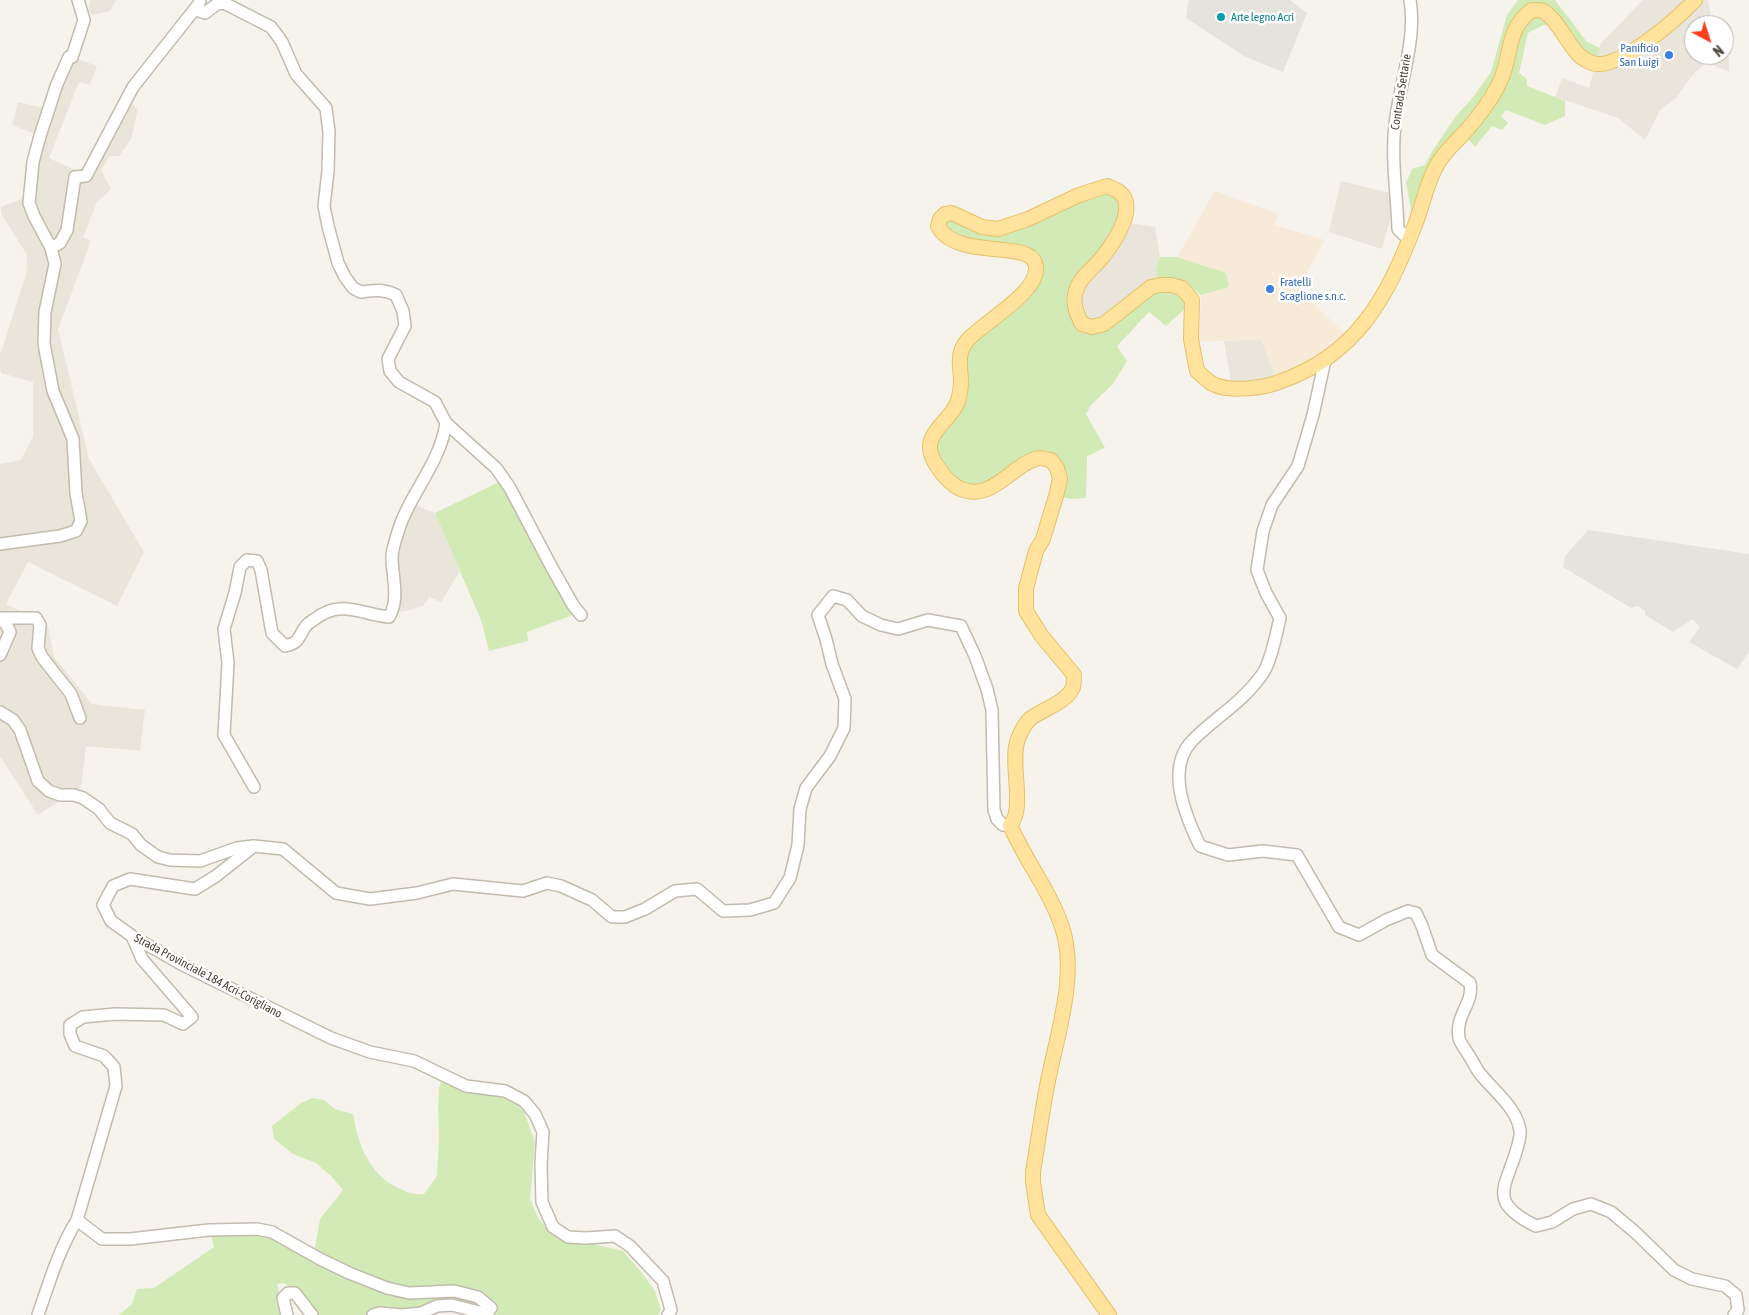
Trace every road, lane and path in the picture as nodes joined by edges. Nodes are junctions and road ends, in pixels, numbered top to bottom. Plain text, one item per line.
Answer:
1 (78, 0) edge
2 (1410, 0) edge
3 (1695, 0) edge
4 (199, 2) edge
5 (1408, 240) junction
6 (51, 248) junction
7 (1325, 360) junction
8 (446, 423) junction
9 (0, 544) edge
10 (581, 615) dead end
11 (0, 619) edge
12 (0, 655) edge
13 (0, 712) edge
14 (80, 718) dead end
15 (254, 787) dead end
16 (1010, 825) junction
17 (254, 846) junction
18 (132, 936) junction
19 (77, 1220) junction
20 (38, 1315) edge
21 (287, 1315) edge
22 (312, 1315) edge
23 (373, 1315) edge
24 (668, 1315) edge
25 (1109, 1315) edge
26 (1734, 1315) edge

1 - 6 street
2 - 5 street, Contrada Settarie
3 - 5 main road
4 - 6 street
4 - 8 street
5 - 7 main road
6 - 9 street
7 - 16 main road
7 - 26 street
8 - 10 street
8 - 15 street
11 - 12 street
11 - 14 street
13 - 17 street
16 - 17 street
16 - 25 main road
17 - 18 street, Strada Provinciale 184 Acri-Corigliano
18 - 19 street
18 - 24 street, Strada Provinciale 184 Acri-Corigliano
19 - 20 street
19 - 23 street
21 - 22 street

